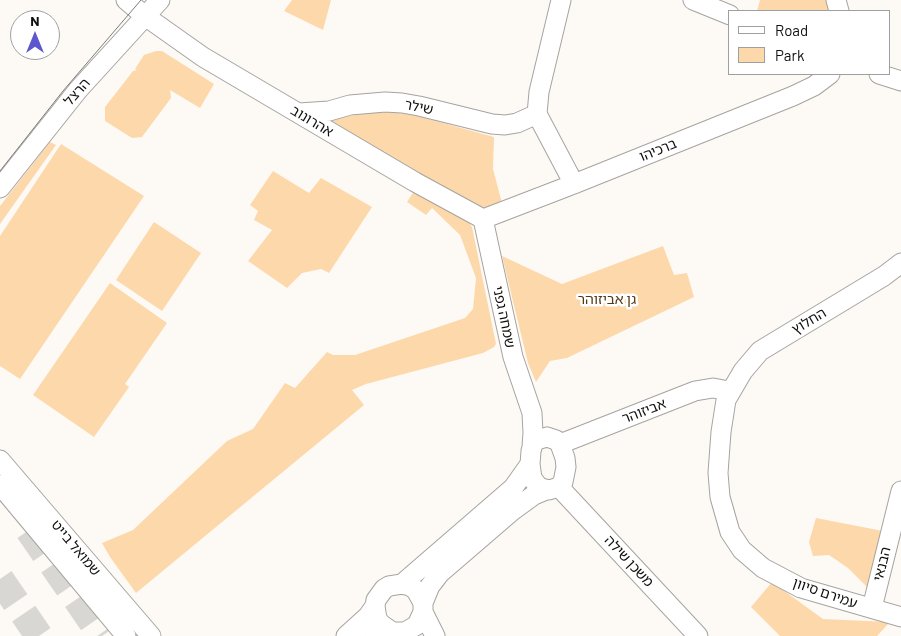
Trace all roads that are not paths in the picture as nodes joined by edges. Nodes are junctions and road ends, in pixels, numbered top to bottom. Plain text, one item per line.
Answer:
1 (126, 0) edge
2 (160, 0) edge
3 (164, 0) edge
4 (562, 0) edge
5 (693, 0) edge
6 (728, 14) edge
7 (145, 16) junction
8 (171, 35) junction
9 (829, 75) edge
10 (882, 75) edge
11 (901, 81) edge
12 (299, 113) junction
13 (537, 114) junction
14 (574, 184) junction
15 (0, 188) edge
16 (482, 219) junction
17 (901, 263) edge
18 (729, 392) junction
19 (542, 448) junction
20 (0, 455) edge
21 (0, 460) edge
22 (20, 483) junction
23 (0, 485) edge
24 (553, 488) junction
25 (901, 491) edge
26 (897, 521) edge
27 (402, 584) junction
28 (375, 606) junction
29 (423, 608) junction
30 (872, 608) junction
31 (901, 617) edge
32 (404, 633) edge
33 (126, 636) edge
34 (151, 636) edge
35 (346, 636) edge
36 (370, 636) edge
37 (435, 636) edge
38 (698, 636) edge

1 - 7 street, אהרונוב
2 - 7 street, הרצל
3 - 8 street
4 - 13 street
5 - 6 street
7 - 8 street, אהרונוב
7 - 15 street, הרצל
8 - 12 street, אהרונוב
9 - 14 street, ברכיהו
10 - 11 street
12 - 13 street, שילר
12 - 16 street, אהרונוב
13 - 14 street
14 - 16 street, ברכיהו
16 - 19 street, שמחה גפני
17 - 18 street, החלוץ
18 - 19 street, אביזוהר
18 - 30 street, עמירם סיוון
19 - 24 street
19 - 24 street
19 - 27 street
20 - 22 street
21 - 22 street, שמואל בייט
22 - 34 street, שמואל בייט
23 - 33 street, שמואל בייט
24 - 29 street
24 - 38 street, משכן שילה
25 - 26 street, הבנאי
26 - 30 street, הבנאי
27 - 28 street
27 - 29 street
28 - 32 street
28 - 35 street
29 - 32 street
29 - 37 street
30 - 31 street, עמירם סיוון
32 - 36 street

